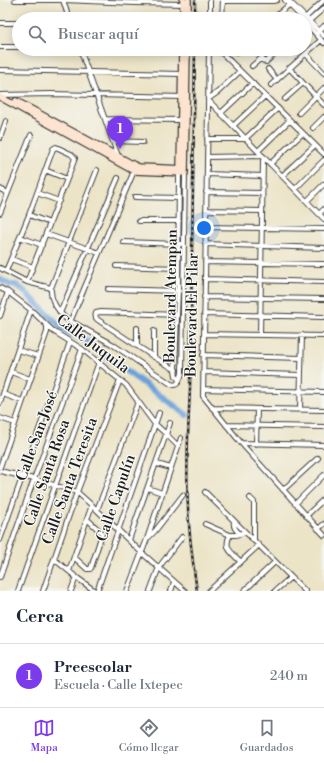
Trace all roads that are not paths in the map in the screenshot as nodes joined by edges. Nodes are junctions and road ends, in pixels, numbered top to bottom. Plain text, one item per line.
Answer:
1 (15, 0) edge
2 (63, 0) edge
3 (210, 0) edge
4 (223, 0) edge
5 (277, 0) edge
6 (285, 0) edge
7 (186, 2) edge
8 (289, 2) edge
9 (322, 3) edge
10 (67, 12) edge
11 (184, 12) edge
12 (187, 12) edge
13 (210, 12) edge
14 (222, 12) edge
15 (280, 12) edge
16 (297, 12) edge
17 (312, 14) edge
18 (0, 23) edge
19 (12, 23) edge
20 (324, 26) edge
21 (312, 27) edge
22 (317, 32) junction
23 (323, 40) edge
24 (0, 47) edge
25 (12, 47) edge
26 (312, 49) edge
27 (82, 56) edge
28 (184, 56) edge
29 (185, 56) edge
30 (209, 56) edge
31 (225, 56) edge
32 (266, 56) edge
33 (272, 56) edge
34 (304, 56) edge
35 (308, 56) edge
36 (263, 60) junction
37 (252, 66) dead end
38 (290, 68) junction
39 (268, 69) dead end
40 (0, 70) edge
41 (240, 71) junction
42 (88, 72) junction
43 (324, 73) edge
44 (181, 74) junction
45 (277, 80) junction
46 (253, 83) junction
47 (303, 83) junction
48 (272, 85) dead end
49 (324, 88) edge
50 (1, 95) edge
51 (97, 95) junction
52 (265, 96) junction
53 (316, 96) junction
54 (183, 97) junction
55 (208, 99) junction
56 (285, 99) dead end
57 (324, 105) edge
58 (278, 108) junction
59 (221, 113) junction
60 (299, 113) dead end
61 (324, 117) edge
62 (105, 119) junction
63 (180, 120) junction
64 (290, 120) junction
65 (6, 121) dead end
66 (233, 126) junction
67 (313, 128) dead end
68 (303, 133) junction
69 (31, 135) dead end
70 (0, 138) edge
71 (246, 138) junction
72 (207, 139) junction
73 (113, 141) junction
74 (143, 142) dead end
75 (315, 145) junction
76 (258, 151) junction
77 (324, 154) edge
78 (207, 157) junction
79 (264, 157) junction
80 (118, 159) junction
81 (324, 160) edge
82 (270, 164) junction
83 (45, 170) junction
84 (97, 170) dead end
85 (134, 171) junction
86 (182, 171) junction
87 (207, 174) junction
88 (262, 176) junction
89 (282, 176) junction
90 (118, 178) dead end
91 (67, 179) junction
92 (324, 184) edge
93 (0, 189) edge
94 (295, 189) junction
95 (206, 192) junction
96 (8, 193) junction
97 (37, 193) junction
98 (262, 193) junction
99 (136, 197) dead end
100 (180, 198) junction
101 (59, 201) junction
102 (307, 201) junction
103 (324, 209) edge
104 (206, 210) junction
105 (262, 211) junction
106 (0, 213) edge
107 (319, 214) junction
108 (29, 215) junction
109 (324, 219) edge
110 (139, 221) dead end
111 (179, 221) junction
112 (50, 223) junction
113 (206, 227) junction
114 (262, 228) junction
115 (324, 229) edge
116 (46, 234) junction
117 (20, 237) junction
118 (69, 242) junction
119 (123, 242) dead end
120 (179, 244) junction
121 (184, 244) junction
122 (205, 244) junction
123 (42, 245) junction
124 (261, 246) junction
125 (324, 248) edge
126 (88, 249) junction
127 (99, 253) junction
128 (11, 259) junction
129 (205, 262) junction
130 (261, 263) junction
131 (324, 264) edge
132 (116, 266) dead end
133 (33, 267) junction
134 (0, 268) edge
135 (178, 268) junction
136 (6, 271) junction
137 (205, 279) junction
138 (260, 280) junction
139 (28, 282) junction
140 (324, 282) edge
141 (0, 288) edge
142 (50, 288) junction
143 (108, 289) dead end
144 (178, 291) junction
145 (183, 291) junction
146 (8, 292) junction
147 (204, 297) junction
148 (260, 298) junction
149 (324, 299) edge
150 (31, 310) junction
151 (60, 312) junction
152 (204, 314) junction
153 (177, 315) junction
154 (260, 315) junction
155 (0, 316) edge
156 (324, 316) edge
157 (70, 322) junction
158 (47, 326) junction
159 (137, 328) dead end
160 (53, 331) junction
161 (154, 331) dead end
162 (47, 332) junction
163 (204, 334) junction
164 (260, 335) junction
165 (302, 335) junction
166 (324, 336) edge
167 (70, 342) junction
168 (138, 346) junction
169 (82, 349) junction
170 (18, 350) junction
171 (203, 355) junction
172 (38, 356) junction
173 (154, 357) junction
174 (302, 358) junction
175 (99, 362) junction
176 (176, 369) junction
177 (10, 372) junction
178 (182, 372) junction
179 (203, 372) junction
180 (301, 375) junction
181 (30, 379) junction
182 (120, 380) junction
183 (179, 380) junction
184 (202, 389) junction
185 (301, 391) junction
186 (324, 392) edge
187 (3, 394) junction
188 (22, 401) junction
189 (0, 402) edge
190 (138, 402) junction
191 (212, 408) junction
192 (257, 409) junction
193 (300, 410) junction
194 (324, 410) edge
195 (159, 413) dead end
196 (0, 418) edge
197 (15, 423) junction
198 (154, 423) junction
199 (170, 423) dead end
200 (226, 425) junction
201 (256, 426) junction
202 (324, 427) edge
203 (166, 434) junction
204 (181, 438) dead end
205 (241, 444) junction
206 (256, 444) junction
207 (0, 445) edge
208 (324, 445) edge
209 (178, 446) junction
210 (6, 447) junction
211 (318, 458) dead end
212 (157, 464) junction
213 (0, 467) edge
214 (171, 468) junction
215 (0, 471) edge
216 (324, 475) edge
217 (22, 476) junction
218 (34, 479) junction
219 (55, 485) junction
220 (148, 488) junction
221 (283, 490) junction
222 (77, 492) junction
223 (205, 492) dead end
224 (162, 493) junction
225 (183, 495) dead end
226 (250, 498) dead end
227 (324, 499) edge
228 (295, 504) junction
229 (92, 505) junction
230 (97, 510) junction
231 (306, 516) junction
232 (87, 519) junction
233 (234, 521) junction
234 (205, 524) dead end
235 (324, 524) edge
236 (318, 529) junction
237 (118, 530) junction
238 (245, 532) junction
239 (240, 534) junction
240 (230, 535) junction
241 (324, 535) edge
242 (182, 537) dead end
243 (147, 539) junction
244 (0, 540) edge
245 (129, 540) junction
246 (254, 541) junction
247 (259, 545) junction
248 (141, 552) junction
249 (74, 557) junction
250 (54, 559) junction
251 (241, 562) junction
252 (275, 562) junction
253 (159, 567) junction
254 (69, 571) junction
255 (0, 577) edge
256 (76, 577) junction
257 (291, 577) junction
258 (174, 582) junction
259 (18, 591) edge
260 (43, 591) edge
261 (71, 591) edge
262 (96, 591) edge
263 (127, 591) edge
264 (150, 591) edge
265 (171, 591) edge
266 (184, 591) edge
267 (209, 591) edge
268 (244, 591) edge
269 (275, 591) edge
270 (305, 591) edge

1 - 2 street
2 - 7 street
2 - 10 street
3 - 13 street
4 - 5 street
4 - 14 street
6 - 8 street
7 - 11 street
7 - 12 street
8 - 15 street
8 - 16 street
9 - 17 street
18 - 19 street
20 - 22 street
21 - 22 street
22 - 23 street
23 - 26 street
24 - 25 street
27 - 42 street
28 - 44 street, Boulevard Atempan
29 - 54 street, Boulevard Atempan
30 - 55 street, Boulevard El Pilar
31 - 41 street
32 - 36 street
33 - 36 street
34 - 38 street
35 - 43 street
36 - 37 street
38 - 45 street
38 - 47 street
39 - 45 street
40 - 42 street
41 - 46 street
41 - 55 street
42 - 44 street
42 - 51 street
44 - 54 street, Boulevard Atempan
45 - 48 street
46 - 52 street
46 - 59 street
47 - 53 street
47 - 56 street
49 - 53 street
50 - 51 street
50 - 80 street
51 - 54 street
51 - 62 street
52 - 58 street
52 - 66 street
53 - 57 street
53 - 60 street
54 - 63 street, Boulevard Atempan
54 - 86 street, Boulevard Atempan
55 - 59 street
55 - 72 street, Boulevard El Pilar
58 - 64 street
58 - 71 street
59 - 66 street
61 - 67 street
62 - 63 street
62 - 73 street
63 - 86 street, Boulevard Atempan
64 - 68 street
64 - 76 street
65 - 70 street
66 - 71 street
68 - 75 street
68 - 82 street
69 - 96 street
71 - 72 street
71 - 76 street
72 - 78 street, Boulevard El Pilar
73 - 74 street
73 - 80 street
75 - 77 street
75 - 89 street
76 - 79 street
78 - 79 street
78 - 87 street, Boulevard El Pilar
79 - 82 street
79 - 88 street
80 - 85 street
80 - 86 street
81 - 94 street
82 - 89 street
83 - 91 street
83 - 91 street
83 - 97 street
84 - 118 street
85 - 86 street
85 - 127 street
86 - 100 street, Boulevard Atempan
86 - 121 street, Boulevard Atempan
87 - 88 street
87 - 95 street, Boulevard El Pilar
88 - 98 street
89 - 94 street
90 - 126 street
91 - 101 street
92 - 102 street
93 - 96 street
94 - 102 street
95 - 98 street
95 - 104 street, Boulevard El Pilar
96 - 106 street
97 - 101 street
97 - 108 street
98 - 105 street
99 - 100 street
100 - 111 street, Boulevard Atempan
101 - 112 street
102 - 107 street
103 - 107 street
104 - 105 street
104 - 113 street, Boulevard El Pilar
105 - 114 street
107 - 109 street
108 - 112 street
108 - 117 street
110 - 111 street
111 - 120 street, Boulevard Atempan
112 - 116 street
113 - 114 street
113 - 122 street, Boulevard El Pilar
114 - 115 street
114 - 124 street
116 - 118 street
116 - 123 street
117 - 123 street
117 - 128 street
118 - 126 street
118 - 142 street
119 - 120 street
120 - 121 street
120 - 135 street, Boulevard Atempan
121 - 145 street, Boulevard Atempan
122 - 124 street
122 - 129 street, Boulevard El Pilar
123 - 133 street
124 - 125 street
124 - 130 street
126 - 127 street
126 - 151 street
127 - 157 street
128 - 133 street
128 - 136 street
129 - 130 street
129 - 137 street, Boulevard El Pilar
130 - 131 street
130 - 138 street
132 - 135 street
133 - 139 street
134 - 136 street
135 - 144 street, Boulevard Atempan
136 - 139 street
137 - 138 street
137 - 147 street, Boulevard El Pilar
138 - 140 street
138 - 148 street
139 - 142 street
141 - 146 street, Calle Juquila
142 - 151 street
143 - 144 street
144 - 145 street
144 - 153 street, Boulevard Atempan
145 - 178 street, Boulevard Atempan
146 - 150 street, Calle Juquila
146 - 155 street
147 - 148 street
147 - 152 street, Boulevard El Pilar
148 - 149 street
148 - 154 street
150 - 158 street, Calle Juquila
150 - 170 street
151 - 157 street
152 - 154 street
152 - 163 street, Boulevard El Pilar
153 - 168 street
153 - 176 street, Boulevard Atempan
154 - 156 street
154 - 164 street
157 - 183 street
158 - 160 street, Calle Juquila
158 - 162 street
159 - 168 street
160 - 162 street
160 - 167 street, Calle Juquila
161 - 173 street
162 - 172 street
163 - 164 street
163 - 171 street, Boulevard El Pilar
164 - 165 street
165 - 166 street
165 - 174 street
167 - 169 street, Calle Juquila
167 - 217 street
168 - 173 street
169 - 175 street, Calle Juquila
169 - 218 street, Calle San José
170 - 172 street
170 - 177 street
171 - 174 street
171 - 179 street, Boulevard El Pilar
172 - 181 street
173 - 176 street
174 - 180 street
175 - 182 street, Calle Juquila
175 - 219 street, Calle Santa Rosa
176 - 178 street
176 - 183 street, Boulevard Atempan
177 - 181 street
177 - 187 street
178 - 183 street, Boulevard Atempan
179 - 180 street
179 - 184 street, Boulevard El Pilar
180 - 185 street
181 - 188 street
182 - 190 street, Calle Juquila
182 - 222 street, Calle Santa Teresita
184 - 185 street
184 - 191 street, Boulevard El Pilar
185 - 186 street
185 - 193 street
187 - 188 street
187 - 189 street
188 - 197 street
190 - 198 street, Calle Juquila
190 - 230 street
191 - 192 street
191 - 200 street, Boulevard El Pilar
192 - 193 street
192 - 201 street
193 - 194 street
195 - 198 street, Calle Capulín
196 - 197 street
197 - 210 street
198 - 203 street, Calle Juquila
198 - 237 street, Calle Capulín
199 - 203 street
200 - 201 street
200 - 205 street, Boulevard El Pilar
201 - 202 street
201 - 206 street
203 - 209 street, Calle Juquila
203 - 212 street
204 - 209 street
205 - 206 street
205 - 221 street, Boulevard El Pilar
206 - 208 street
207 - 210 street
209 - 214 street
210 - 213 street
211 - 221 street
212 - 214 street
212 - 220 street
214 - 224 street
215 - 217 street
216 - 228 street
217 - 218 street
217 - 244 street
218 - 219 street
218 - 255 street, Calle San José
219 - 222 street
219 - 259 street, Calle Santa Rosa
220 - 224 street
220 - 245 street
221 - 228 street, Boulevard El Pilar
222 - 229 street
222 - 250 street, Calle Santa Teresita
223 - 233 street
224 - 243 street
225 - 243 street
226 - 246 street
227 - 231 street
228 - 231 street, Boulevard El Pilar
229 - 230 street
229 - 232 street
230 - 237 street
231 - 236 street, Boulevard El Pilar
232 - 249 street
232 - 249 street
233 - 238 street
233 - 239 street
234 - 240 street
235 - 236 street
236 - 241 street, Boulevard El Pilar
237 - 245 street
237 - 262 street, Calle Capulín
238 - 239 street
238 - 246 street
239 - 240 street
240 - 251 street
242 - 253 street
243 - 248 street
245 - 248 street
246 - 247 street
247 - 251 street
247 - 252 street
248 - 253 street
248 - 263 street
249 - 254 street
250 - 254 street
250 - 260 street, Calle Santa Teresita
251 - 267 street
252 - 257 street
252 - 268 street
253 - 258 street
253 - 264 street
254 - 256 street
256 - 261 street
256 - 262 street
257 - 269 street
257 - 270 street
258 - 265 street
258 - 266 street

